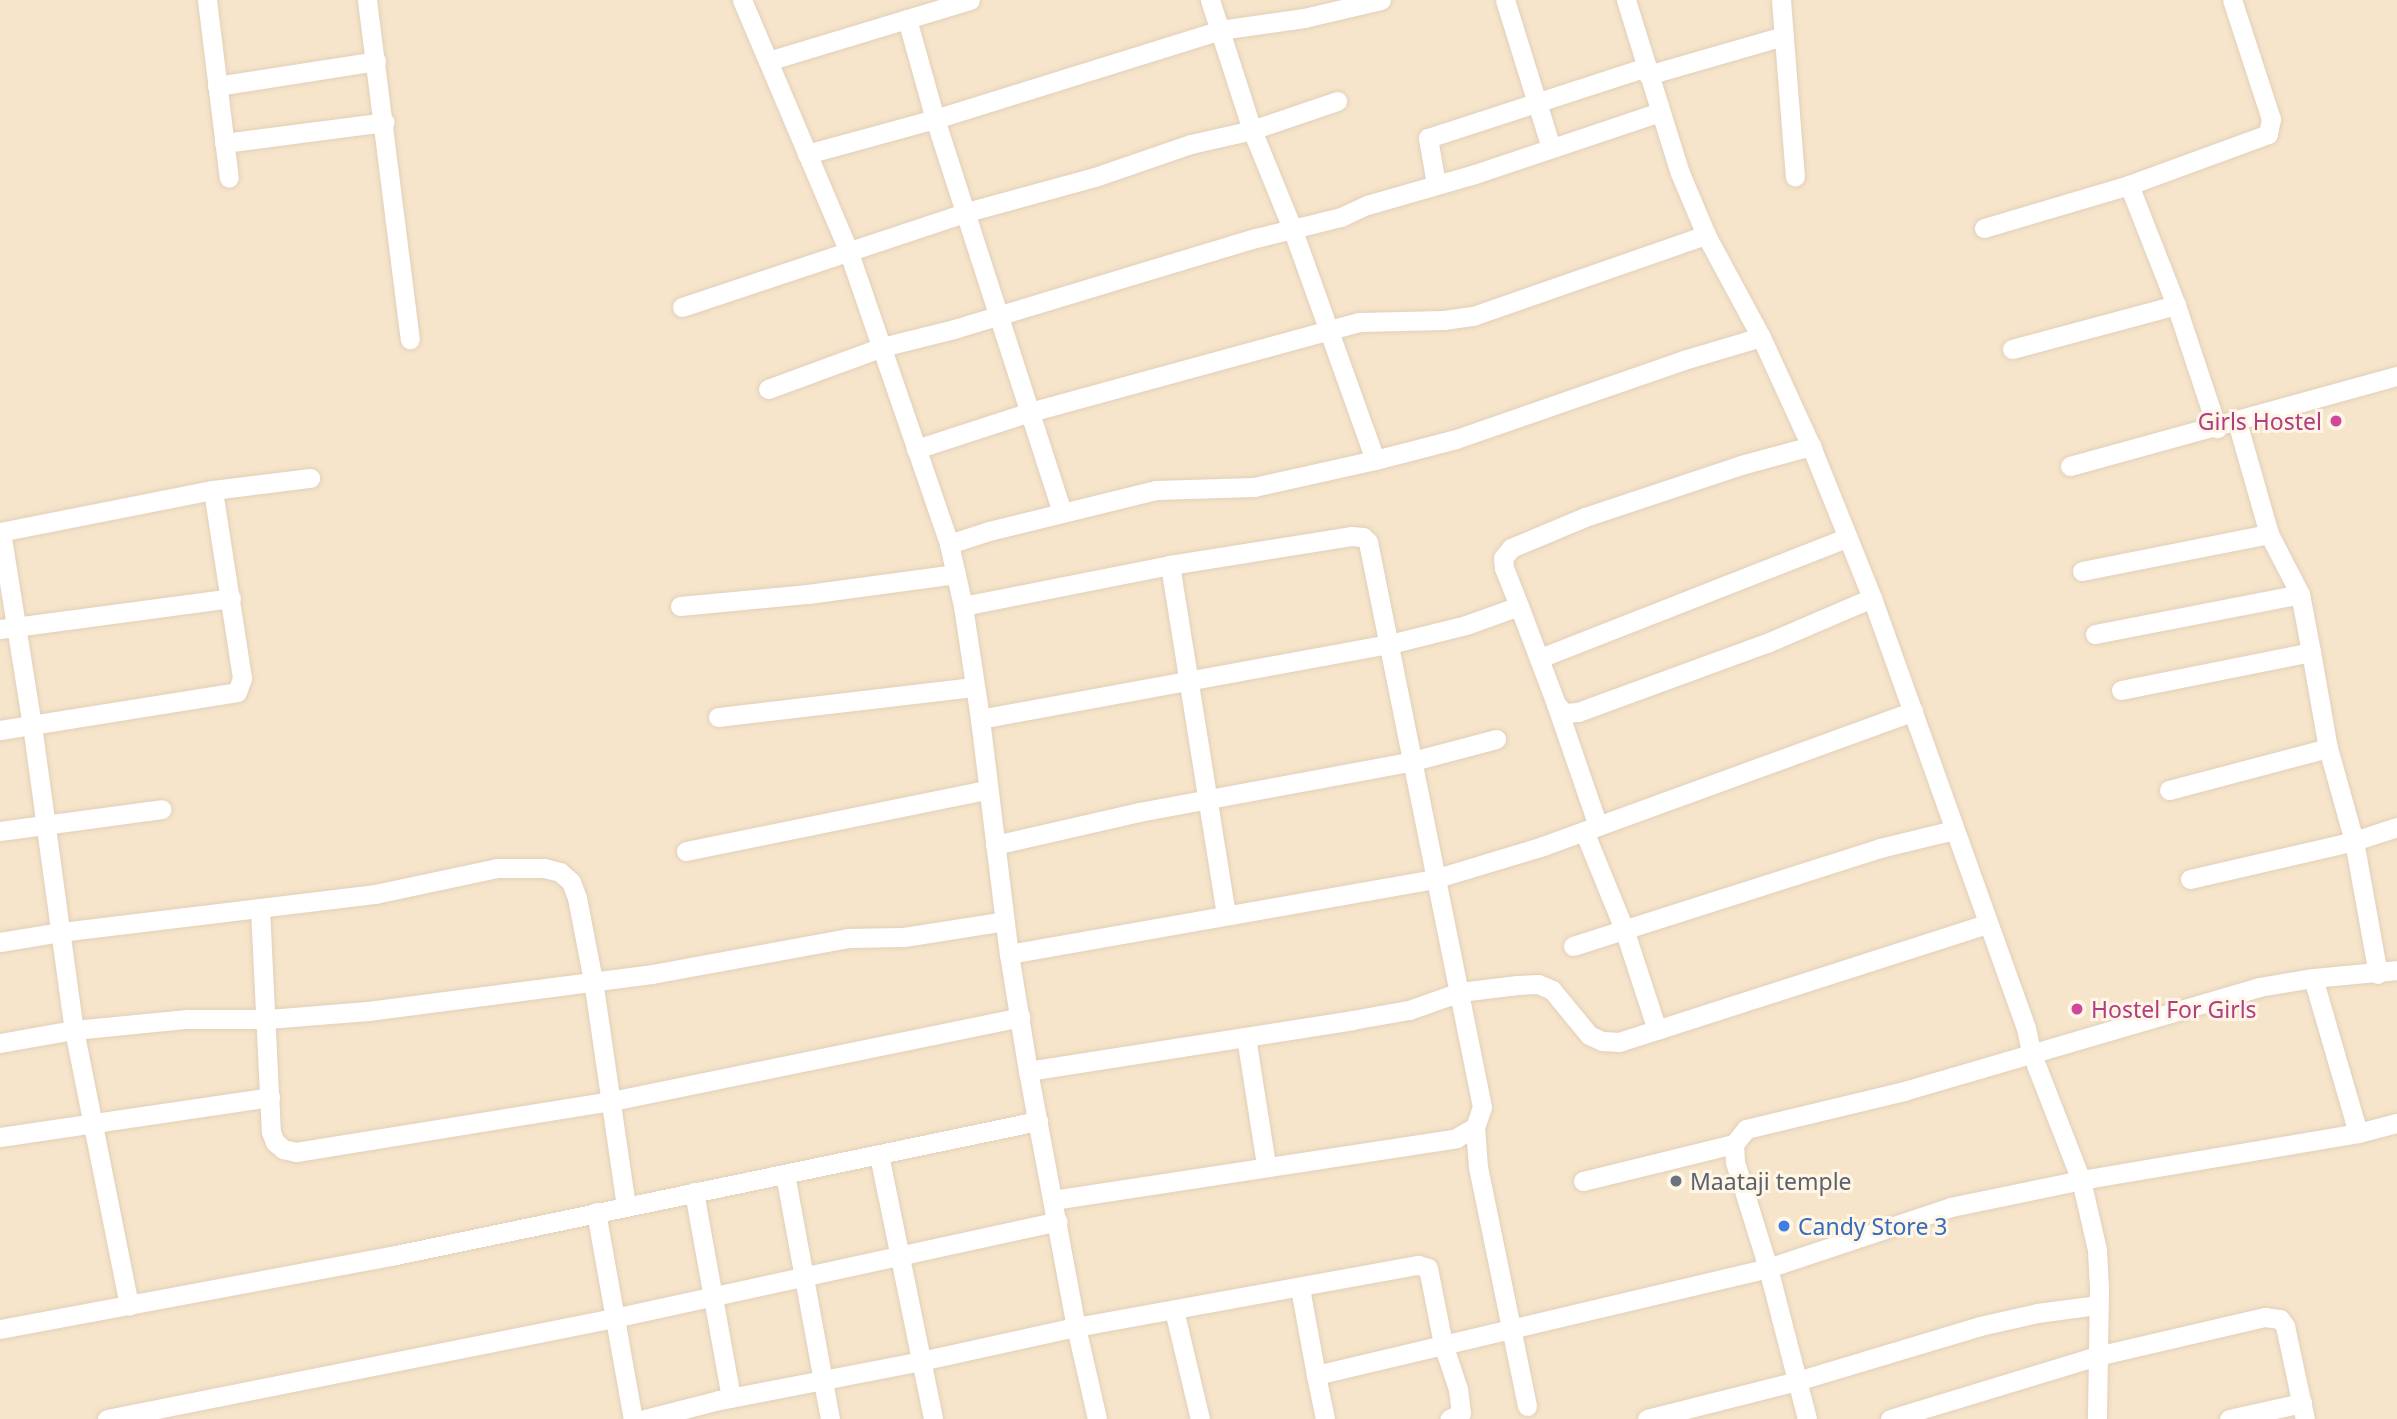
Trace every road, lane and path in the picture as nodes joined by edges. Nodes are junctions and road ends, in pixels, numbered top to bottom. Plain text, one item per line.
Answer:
1 (207, 0) edge
2 (367, 0) edge
3 (742, 0) edge
4 (970, 0) edge
5 (1210, 0) edge
6 (1381, 0) edge
7 (1505, 0) edge
8 (1626, 0) edge
9 (1781, 0) edge
10 (2232, 0) edge
11 (907, 19) junction
12 (1220, 30) junction
13 (1783, 36) junction
14 (376, 61) junction
15 (768, 61) junction
16 (1647, 71) junction
17 (217, 86) junction
18 (1337, 101) dead end
19 (1537, 102) junction
20 (1660, 112) junction
21 (935, 119) junction
22 (385, 122) junction
23 (1252, 130) junction
24 (224, 143) junction
25 (1552, 148) junction
26 (807, 154) junction
27 (1795, 176) dead end
28 (229, 178) dead end
29 (1436, 184) junction
30 (2129, 186) junction
31 (967, 212) junction
32 (1292, 228) junction
33 (1984, 228) dead end
34 (1706, 236) junction
35 (848, 250) junction
36 (2176, 305) junction
37 (682, 307) dead end
38 (998, 315) junction
39 (1329, 330) junction
40 (1761, 337) junction
41 (411, 339) dead end
42 (882, 347) junction
43 (2012, 349) dead end
44 (2397, 376) edge
45 (768, 389) dead end
46 (1030, 412) junction
47 (2237, 422) junction
48 (2217, 428) junction
49 (1811, 446) junction
50 (916, 449) junction
51 (1376, 460) junction
52 (2070, 466) dead end
53 (310, 478) dead end
54 (213, 490) junction
55 (1062, 512) junction
56 (1, 532) edge
57 (2269, 534) junction
58 (1846, 538) junction
59 (949, 544) junction
60 (1171, 565) junction
61 (2082, 570) dead end
62 (956, 574) junction
63 (2300, 594) junction
64 (231, 598) junction
65 (1872, 598) junction
66 (680, 606) dead end
67 (963, 606) junction
68 (1519, 606) junction
69 (7, 628) edge
70 (2095, 634) dead end
71 (1390, 644) junction
72 (2311, 652) junction
73 (1540, 658) junction
74 (1191, 680) junction
75 (974, 687) junction
76 (2121, 690) dead end
77 (1556, 704) junction
78 (1913, 711) junction
79 (718, 717) dead end
80 (980, 719) junction
81 (32, 725) junction
82 (0, 730) edge
83 (1496, 738) dead end
84 (2328, 748) junction
85 (1413, 761) junction
86 (987, 790) junction
87 (2169, 790) dead end
88 (1209, 800) junction
89 (162, 809) dead end
90 (45, 825) junction
91 (2397, 827) edge
92 (1591, 829) junction
93 (1954, 830) junction
94 (0, 831) edge
95 (2354, 841) junction
96 (995, 845) junction
97 (686, 851) dead end
98 (1434, 879) junction
99 (2190, 879) dead end
100 (260, 909) junction
101 (1226, 915) junction
102 (1005, 920) junction
103 (1987, 924) junction
104 (1624, 929) junction
105 (61, 932) junction
106 (0, 942) edge
107 (1573, 946) dead end
108 (1009, 954) junction
109 (2387, 972) edge
110 (2313, 978) junction
111 (593, 980) junction
112 (1460, 992) junction
113 (1020, 1017) junction
114 (268, 1018) junction
115 (75, 1030) junction
116 (1657, 1030) junction
117 (1246, 1037) junction
118 (0, 1043) edge
119 (2031, 1052) junction
120 (1028, 1071) junction
121 (270, 1097) junction
122 (612, 1101) junction
123 (1038, 1121) junction
124 (91, 1123) junction
125 (2397, 1123) edge
126 (1475, 1127) junction
127 (2358, 1133) junction
128 (0, 1137) edge
129 (1734, 1144) junction
130 (879, 1155) junction
131 (1266, 1165) junction
132 (785, 1174) junction
133 (2081, 1180) junction
134 (1583, 1181) dead end
135 (694, 1192) junction
136 (1053, 1200) junction
137 (626, 1205) junction
138 (596, 1212) junction
139 (1058, 1221) junction
140 (900, 1256) junction
141 (1768, 1268) junction
142 (803, 1278) junction
143 (1300, 1288) junction
144 (713, 1297) junction
145 (2098, 1305) junction
146 (130, 1306) junction
147 (1174, 1310) junction
148 (614, 1318) junction
149 (1076, 1327) junction
150 (0, 1329) edge
151 (1510, 1329) junction
152 (1443, 1345) junction
153 (2097, 1356) junction
154 (921, 1362) junction
155 (1316, 1375) junction
156 (824, 1381) junction
157 (1797, 1381) junction
158 (731, 1398) junction
159 (1527, 1406) dead end
160 (2304, 1411) edge
161 (1936, 1412) edge
162 (107, 1419) edge
163 (633, 1419) edge
164 (645, 1419) edge
165 (830, 1419) edge
166 (933, 1419) edge
167 (1097, 1419) edge
168 (1200, 1419) edge
169 (1325, 1419) edge
170 (1449, 1419) edge
171 (1647, 1419) edge
172 (1807, 1419) edge
173 (1890, 1419) edge
174 (2097, 1419) edge
175 (2229, 1419) edge

1 - 17 street
2 - 14 street
3 - 15 street
4 - 11 street
5 - 12 street
6 - 12 street
7 - 19 street
8 - 16 street
9 - 13 street
10 - 30 street
11 - 15 street
11 - 21 street
12 - 21 street
12 - 23 street
13 - 16 street
13 - 27 street
14 - 17 street
14 - 22 street
15 - 26 street
16 - 19 street
16 - 20 street
17 - 24 street
18 - 23 street
19 - 25 street
19 - 29 street
20 - 25 street
20 - 34 street
21 - 26 street
21 - 31 street
22 - 24 street
22 - 41 street
23 - 31 street
23 - 32 street
24 - 28 street
25 - 29 street
26 - 35 street
29 - 32 street
30 - 33 street
30 - 36 street
31 - 35 street
31 - 38 street
32 - 38 street
32 - 39 street
34 - 39 street
34 - 40 street
35 - 37 street
35 - 42 street
36 - 43 street
36 - 48 street
38 - 42 street
38 - 46 street
39 - 46 street
39 - 51 street
40 - 49 street
40 - 51 street
42 - 45 street
42 - 50 street
44 - 47 street
46 - 50 street
46 - 55 street
47 - 48 street
47 - 57 street
48 - 52 street
49 - 58 street
49 - 68 street
50 - 59 street
51 - 55 street
53 - 54 street
54 - 56 street
54 - 64 street
55 - 59 street
56 - 69 street
57 - 61 street
57 - 63 street
58 - 65 street
58 - 73 street
59 - 62 street
60 - 67 street
60 - 71 street
60 - 74 street
62 - 66 street
62 - 67 street
63 - 70 street
63 - 72 street
64 - 69 street
64 - 81 street
65 - 77 street
65 - 78 street
67 - 75 street
68 - 71 street
68 - 73 street
69 - 81 street
71 - 74 street
71 - 85 street
72 - 76 street
72 - 84 street
73 - 77 street
74 - 80 street
74 - 88 street
75 - 79 street
75 - 80 street
77 - 92 street
78 - 92 street
78 - 93 street
80 - 86 street
81 - 82 street
81 - 90 street
83 - 85 street
84 - 87 street
84 - 95 street
85 - 88 street
85 - 98 street
86 - 96 street
86 - 97 street
88 - 96 street
88 - 101 street
89 - 90 street
90 - 94 street
90 - 105 street
91 - 95 street
92 - 98 street
92 - 104 street
93 - 103 street
93 - 104 street
95 - 99 street
95 - 109 street
96 - 102 street
98 - 101 street
98 - 112 street
100 - 105 street
100 - 111 street
100 - 114 street
101 - 108 street
102 - 108 street
102 - 111 street
103 - 116 street
103 - 119 street
104 - 107 street
104 - 116 street
105 - 106 street
105 - 115 street
108 - 113 street
109 - 110 street
110 - 119 street
110 - 127 street
111 - 114 street
111 - 122 street
112 - 116 street
112 - 117 street
112 - 126 street
113 - 120 street
113 - 122 street
114 - 115 street
114 - 121 street
115 - 118 street
115 - 124 street
117 - 120 street
117 - 131 street
119 - 129 street
119 - 133 street
120 - 123 street
121 - 122 street
121 - 124 street
122 - 137 street
123 - 130 street
123 - 136 street
124 - 128 street
124 - 146 street
125 - 127 street
126 - 131 street
126 - 151 street
127 - 133 street
129 - 134 street
129 - 141 street
130 - 132 street
130 - 140 street
131 - 136 street
132 - 135 street
132 - 142 street
133 - 141 street
133 - 145 street
135 - 137 street
135 - 144 street
136 - 139 street
137 - 138 street
138 - 146 street
138 - 148 street
139 - 140 street
139 - 149 street
140 - 142 street
140 - 154 street
141 - 151 street
141 - 157 street
142 - 144 street
142 - 156 street
143 - 147 street
143 - 152 street
143 - 155 street
144 - 148 street
144 - 158 street
145 - 153 street
145 - 157 street
146 - 150 street
147 - 149 street
147 - 168 street
148 - 162 street
148 - 163 street
149 - 154 street
149 - 167 street
151 - 152 street
151 - 159 street
152 - 155 street
152 - 170 street
153 - 160 street
153 - 161 street
153 - 174 street
154 - 156 street
154 - 166 street
155 - 169 street
156 - 158 street
156 - 165 street
157 - 171 street
157 - 172 street
158 - 164 street
160 - 175 street
161 - 173 street

